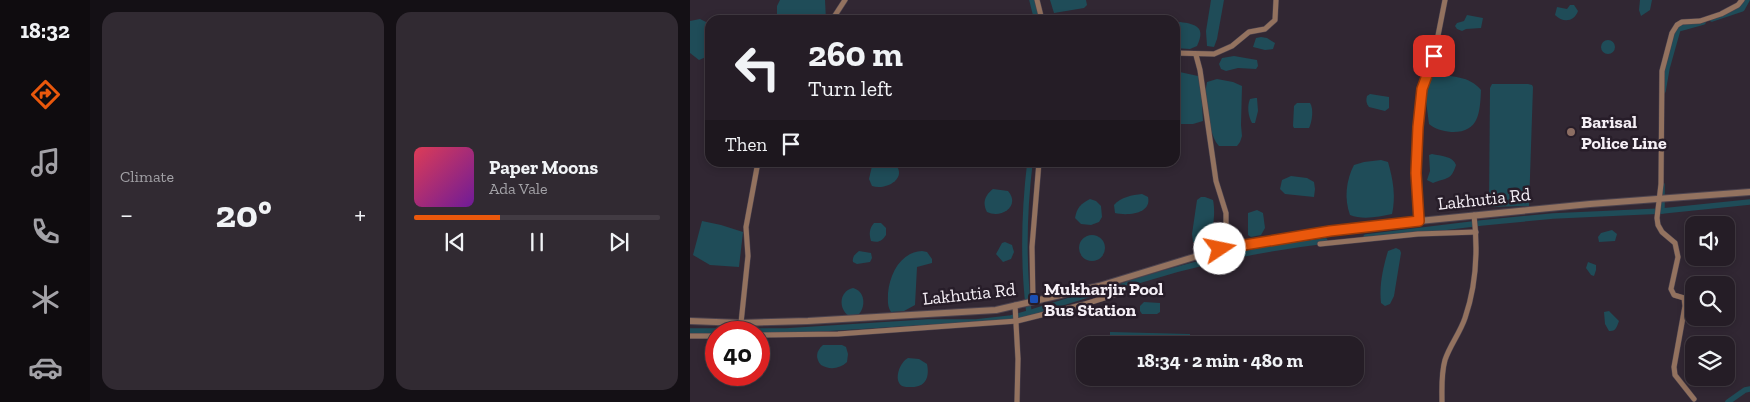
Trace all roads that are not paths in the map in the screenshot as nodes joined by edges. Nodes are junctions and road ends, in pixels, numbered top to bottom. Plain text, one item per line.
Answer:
1 (845, 0) edge
2 (1037, 0) edge
3 (1276, 0) edge
4 (1445, 0) edge
5 (1742, 0) edge
6 (835, 15) edge
7 (1041, 15) edge
8 (1180, 53) edge
9 (1196, 55) junction
10 (757, 167) edge
11 (1039, 167) edge
12 (1750, 192) edge
13 (1659, 199) junction
14 (1474, 215) junction
15 (1419, 221) junction
16 (1476, 232) junction
17 (1320, 244) dead end
18 (1220, 249) junction
19 (1117, 294) dead end
20 (1032, 301) junction
21 (1015, 305) junction
22 (690, 321) edge
23 (741, 321) edge
24 (1017, 321) junction
25 (705, 322) edge
26 (770, 322) edge
27 (690, 336) edge
28 (705, 336) edge
29 (770, 336) edge
30 (1694, 399) dead end
31 (1017, 402) edge
32 (1442, 402) edge

1 - 6 street
2 - 7 street
3 - 9 street
4 - 15 street
5 - 13 street
8 - 9 street
9 - 18 street
10 - 23 street
11 - 20 street
12 - 13 street, Lakhutia Rd
13 - 14 street, Lakhutia Rd
13 - 30 street
14 - 15 street, Lakhutia Rd
14 - 16 street
15 - 18 street, Lakhutia Rd
16 - 17 street
16 - 32 street
18 - 20 street, Lakhutia Rd
19 - 24 street
20 - 21 street, Lakhutia Rd
21 - 24 street
21 - 26 street, Lakhutia Rd
22 - 25 street, Lakhutia Rd
24 - 29 street
24 - 31 street
27 - 28 street

